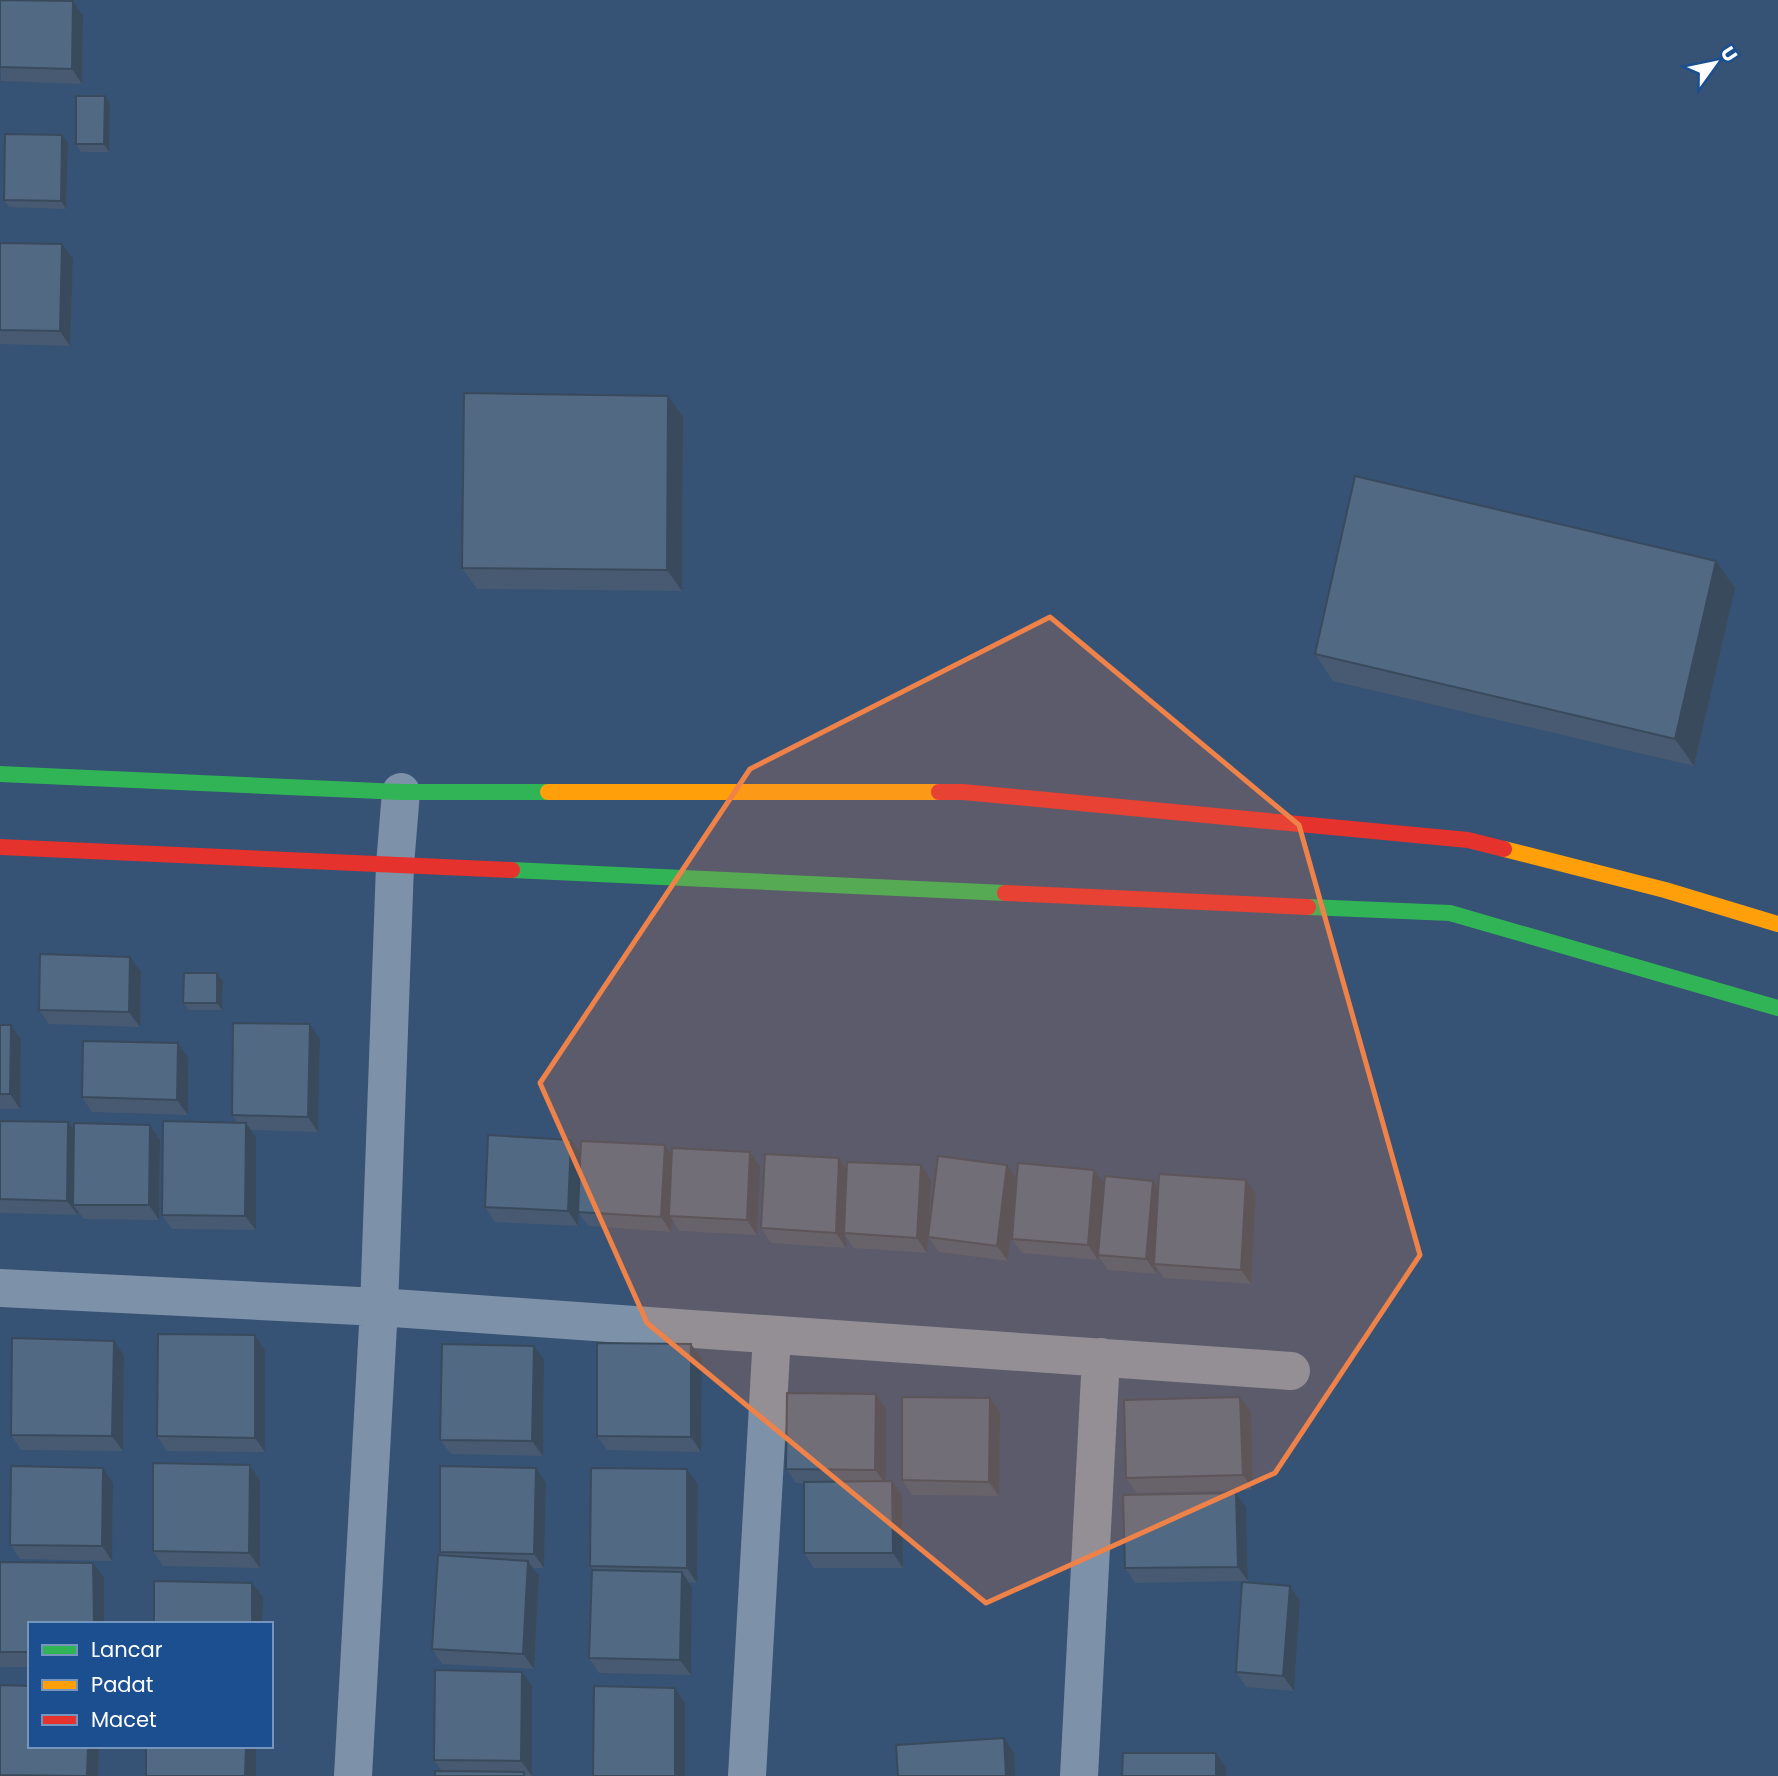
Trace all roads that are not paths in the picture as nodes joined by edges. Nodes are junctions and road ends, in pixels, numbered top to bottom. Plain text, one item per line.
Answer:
1 (0, 774) edge
2 (401, 792) junction
3 (0, 846) edge
4 (395, 865) junction
5 (1778, 924) edge
6 (1778, 1008) edge
7 (0, 1288) edge
8 (379, 1307) junction
9 (772, 1335) junction
10 (1101, 1357) junction
11 (1291, 1371) dead end
12 (353, 1776) edge
13 (747, 1776) edge
14 (1079, 1776) edge

1 - 2 street
2 - 4 street
2 - 5 street
3 - 4 street
4 - 6 street
4 - 8 street
7 - 8 street
8 - 9 street
8 - 12 street
9 - 10 street
9 - 13 street
10 - 11 street
10 - 14 street

